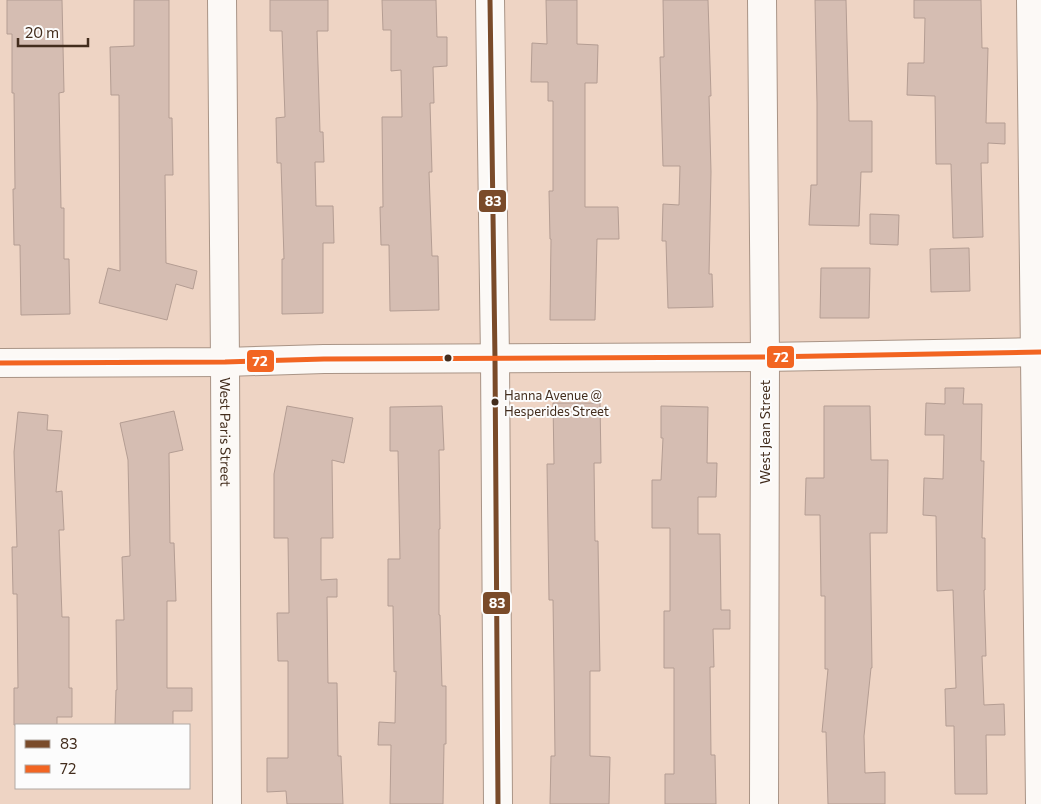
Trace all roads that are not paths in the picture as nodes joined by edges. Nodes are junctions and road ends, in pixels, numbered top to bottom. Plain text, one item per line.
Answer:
1 (222, 0) edge
2 (490, 0) edge
3 (762, 0) edge
4 (1031, 0) edge
5 (1038, 352) edge
6 (765, 357) junction
7 (495, 359) junction
8 (225, 362) junction
9 (0, 363) edge
10 (227, 804) edge
11 (498, 804) edge
12 (764, 804) edge
13 (1040, 804) edge

1 - 8 street, West Paris Street
2 - 7 street
3 - 6 street, West Jean Street
4 - 5 street
5 - 6 street
5 - 13 street
6 - 7 street
6 - 12 street, West Jean Street
7 - 8 street
7 - 11 street
8 - 9 street
8 - 10 street, West Paris Street

